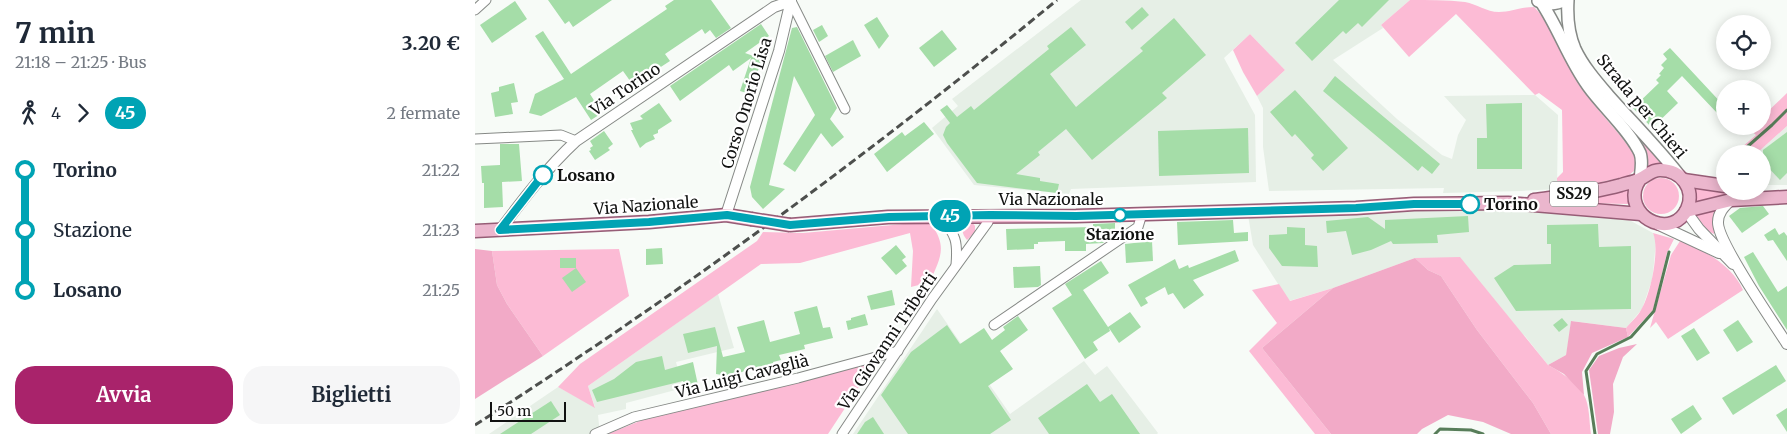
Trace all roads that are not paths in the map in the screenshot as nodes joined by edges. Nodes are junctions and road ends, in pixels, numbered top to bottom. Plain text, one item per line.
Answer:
1 (486, 0) edge
2 (1566, 0) edge
3 (791, 1) edge
4 (1539, 1) edge
5 (475, 10) edge
6 (845, 109) dead end
7 (475, 139) edge
8 (576, 141) junction
9 (1681, 178) junction
10 (1640, 179) junction
11 (1716, 184) edge
12 (1787, 189) edge
13 (1771, 190) edge
14 (1787, 197) edge
15 (1771, 198) edge
16 (1731, 200) joint
17 (1507, 203) junction
18 (1686, 211) junction
19 (1142, 214) junction
20 (1641, 214) junction
21 (727, 215) junction
22 (990, 215) junction
23 (941, 216) junction
24 (1659, 225) junction
25 (500, 230) junction
26 (475, 231) edge
27 (1726, 257) junction
28 (956, 265) junction
29 (1743, 275) junction
30 (994, 325) dead end
31 (1787, 344) edge
32 (898, 351) junction
33 (595, 434) edge
34 (843, 434) edge

1 - 5 street
2 - 4 main road
2 - 9 main road, Strada per Chieri
3 - 6 street
3 - 8 street, Via Torino
3 - 21 street, Corso Onorio Lisa
4 - 10 main road, Strada per Chieri
7 - 8 street
8 - 25 street, Via Torino
9 - 10 main road, Via Nazionale
9 - 11 main road, Via Nazionale
9 - 18 main road
10 - 17 main road, Via Nazionale / SS29
10 - 20 main road
12 - 13 main road
14 - 15 main road
16 - 18 main road
16 - 29 street
17 - 19 main road, Via Nazionale / SS29
17 - 20 main road, Via Nazionale / SS29
18 - 24 main road
18 - 27 street
19 - 22 main road, Via Nazionale / SS29
19 - 30 street
20 - 24 main road, Via Nazionale
21 - 23 main road, Via Nazionale / SS29, bridge
21 - 25 main road, Via Nazionale / SS29
22 - 23 main road, Via Nazionale / SS29
22 - 28 street, Via Giovanni Triberti
23 - 28 street, Via Giovanni Triberti
24 - 27 street
25 - 26 main road, Via Nazionale / SS29
27 - 29 street
28 - 32 street, Via Giovanni Triberti
29 - 31 street
32 - 33 street, Via Luigi Cavaglià
32 - 34 street, Via Giovanni Triberti

